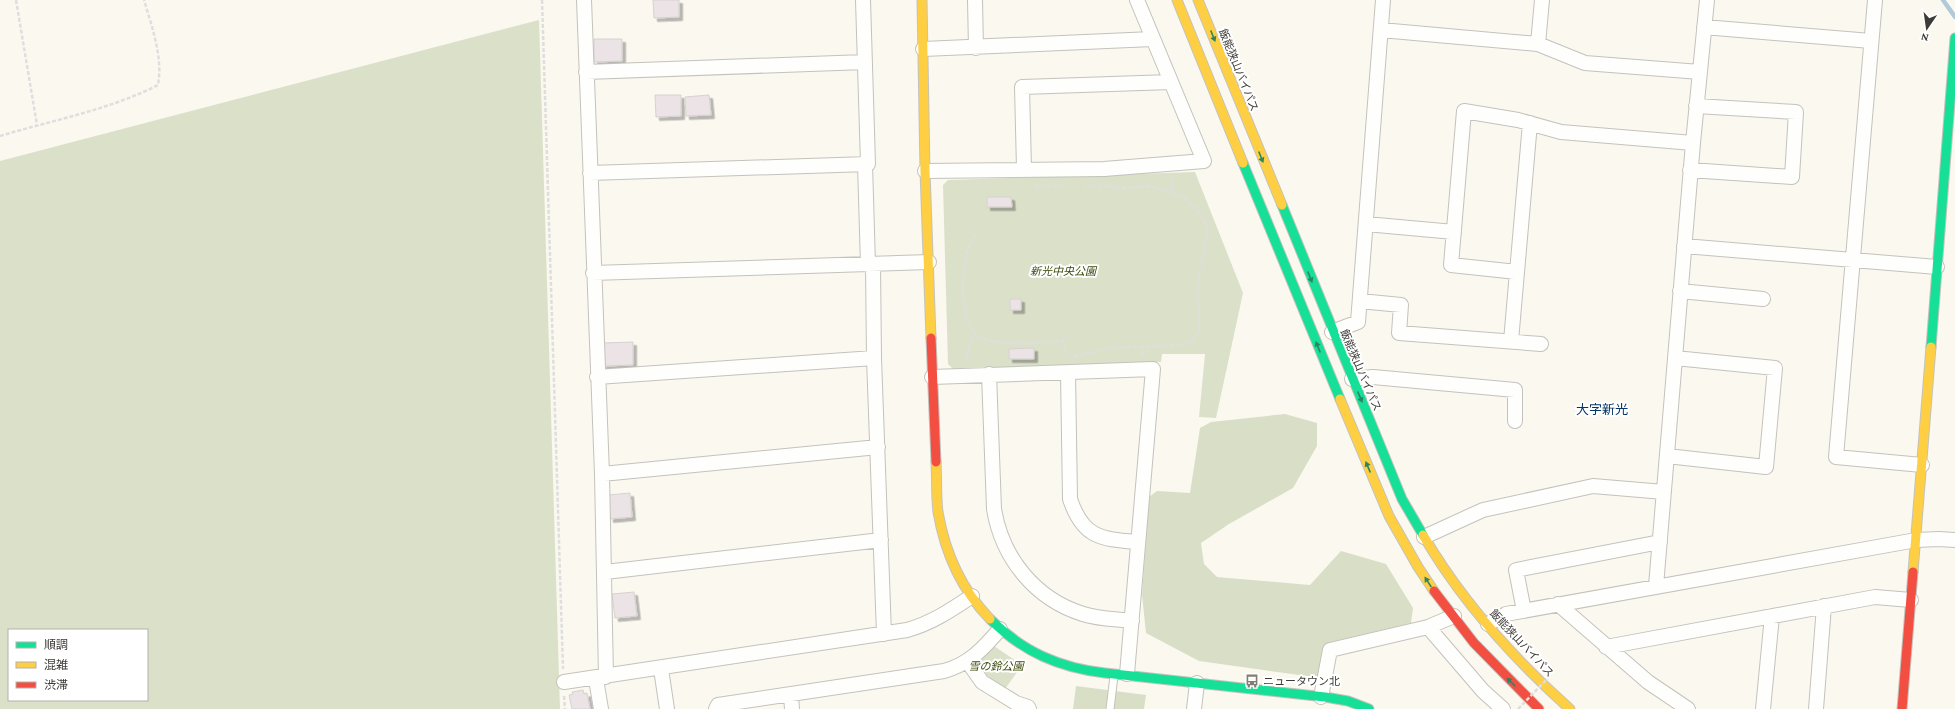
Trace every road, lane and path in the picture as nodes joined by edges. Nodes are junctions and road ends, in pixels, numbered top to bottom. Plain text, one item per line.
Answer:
1 (16, 0) edge
2 (144, 0) edge
3 (542, 0) edge
4 (584, 0) edge
5 (863, 0) edge
6 (922, 0) edge
7 (975, 0) edge
8 (1138, 0) edge
9 (1177, 0) edge
10 (1198, 0) edge
11 (1384, 0) edge
12 (1542, 0) edge
13 (1707, 0) edge
14 (1875, 0) edge
15 (1704, 27) junction
16 (1381, 30) junction
17 (1955, 38) edge
18 (1153, 39) junction
19 (1872, 41) junction
20 (1538, 44) junction
21 (976, 48) junction
22 (923, 49) junction
23 (864, 62) junction
24 (586, 72) junction
25 (1700, 72) junction
26 (1171, 82) junction
27 (1696, 106) junction
28 (1530, 123) junction
29 (37, 125) junction
30 (0, 136) edge
31 (1693, 143) junction
32 (1171, 163) junction
33 (865, 164) junction
34 (1024, 170) junction
35 (1690, 170) junction
36 (925, 171) junction
37 (590, 173) junction
38 (1080, 185) dead end
39 (1035, 186) dead end
40 (1065, 186) dead end
41 (1172, 192) junction
42 (1366, 224) junction
43 (1454, 232) junction
44 (976, 234) dead end
45 (1684, 246) junction
46 (1853, 259) junction
47 (929, 262) junction
48 (870, 265) junction
49 (1937, 267) junction
50 (1517, 272) junction
51 (593, 273) junction
52 (1680, 291) junction
53 (1764, 299) dead end
54 (1360, 301) junction
55 (974, 332) junction
56 (1332, 332) junction
57 (1068, 336) dead end
58 (1062, 341) junction
59 (1511, 341) junction
60 (1541, 344) dead end
61 (1142, 347) junction
62 (874, 358) junction
63 (1675, 358) junction
64 (1142, 369) junction
65 (1068, 373) junction
66 (989, 374) junction
67 (963, 376) junction
68 (597, 377) junction
69 (932, 377) junction
70 (1352, 379) junction
71 (1514, 421) dead end
72 (878, 447) junction
73 (1667, 456) junction
74 (1922, 465) junction
75 (602, 474) junction
76 (1664, 492) junction
77 (1424, 538) junction
78 (881, 540) junction
79 (1916, 540) junction
80 (1955, 540) edge
81 (1137, 542) junction
82 (1660, 542) junction
83 (605, 572) junction
84 (1656, 586) junction
85 (972, 596) junction
86 (1910, 600) junction
87 (1558, 604) junction
88 (1824, 606) junction
89 (1524, 611) junction
90 (1454, 616) junction
91 (1772, 616) junction
92 (1132, 621) junction
93 (1488, 624) junction
94 (1428, 626) junction
95 (1000, 630) junction
96 (884, 634) junction
97 (1606, 647) junction
98 (968, 662) junction
99 (661, 669) junction
100 (1120, 674) junction
101 (1550, 676) dead end
102 (601, 678) junction
103 (564, 682) junction
104 (1197, 682) junction
105 (791, 695) junction
106 (1321, 697) junction
107 (564, 709) edge
108 (601, 709) edge
109 (667, 709) edge
110 (716, 709) edge
111 (792, 709) edge
112 (1029, 709) edge
113 (1110, 709) edge
114 (1194, 709) edge
115 (1369, 709) edge
116 (1503, 709) edge
117 (1518, 709) edge
118 (1539, 709) edge
119 (1570, 709) edge
120 (1688, 709) edge
121 (1763, 709) edge
122 (1816, 709) edge
123 (1902, 709) edge

1 - 29 path
2 - 29 path
3 - 103 path
4 - 24 street
5 - 23 street
6 - 22 main road
7 - 21 street
8 - 18 street
90 -> 9 main road
10 -> 56 main road, 飯能狭山バイパス
11 - 16 street
12 - 20 street
13 - 15 street
14 - 19 street
15 - 19 street
15 - 25 street
16 - 20 street
16 - 42 street
17 - 49 main road
18 - 21 street
18 - 26 street
19 - 46 street
20 - 25 street
21 - 22 street
22 - 36 main road
23 - 24 street
23 - 33 street
24 - 37 street
25 - 27 street
26 - 32 street
26 - 34 street
27 - 31 street
27 - 35 street
28 - 31 street
28 - 43 street
28 - 50 street
29 - 30 path
31 - 35 street
32 - 34 street
32 - 41 path
33 - 37 street
33 - 48 street
34 - 36 street
35 - 45 street
36 - 47 main road
37 - 51 street
38 - 41 path
39 - 40 path
41 - 61 path
42 - 43 street
42 - 54 street
43 - 50 street
44 - 55 path
45 - 46 street
45 - 52 street
46 - 49 street
46 - 74 street
47 - 48 street
47 - 69 main road
48 - 51 street
48 - 62 street
49 - 74 main road
50 - 59 street
51 - 68 street
52 - 53 street
52 - 63 street
54 - 56 street
54 - 59 street
55 - 58 path
55 - 67 path
56 - 70 main road, 飯能狭山バイパス
57 - 58 path
58 - 61 path
59 - 60 street
61 - 64 path
62 - 68 street
62 - 72 street
63 - 73 street
63 - 73 street
64 - 65 street
64 - 81 street
65 - 66 street
65 - 81 street
66 - 67 street
66 - 92 street
67 - 69 street
68 - 75 street
69 - 85 main road
70 - 71 street
70 -> 77 main road, 飯能狭山バイパス
72 - 75 street
72 - 78 street
73 - 76 street
74 - 79 main road
75 - 83 street
76 - 77 street
76 - 82 street
77 - 93 main road, 飯能狭山バイパス
78 - 83 street
78 - 96 street
79 - 80 street
79 - 84 street
79 - 86 main road
81 - 92 street
82 - 84 street
82 - 89 street
83 - 102 street
84 - 87 street
85 - 95 main road
85 - 96 street
86 - 88 street
86 - 123 main road
87 - 89 street
87 - 97 street
88 - 91 street
88 - 122 street
89 - 93 street
90 - 94 street
118 -> 90 main road
91 - 97 street
91 - 121 street
92 - 100 street
93 - 119 main road, 飯能狭山バイパス
94 - 106 street
94 - 116 street
95 - 98 street
95 - 100 main road
96 - 99 street
97 - 120 street
98 - 105 street
98 - 112 street
99 - 102 street
99 - 109 street
100 - 104 main road
100 - 113 lane
101 - 117 path, bridge
102 - 103 street
102 - 108 street
103 - 107 path
104 - 106 main road
104 - 114 street
105 - 110 street
105 - 111 street
106 - 115 main road

